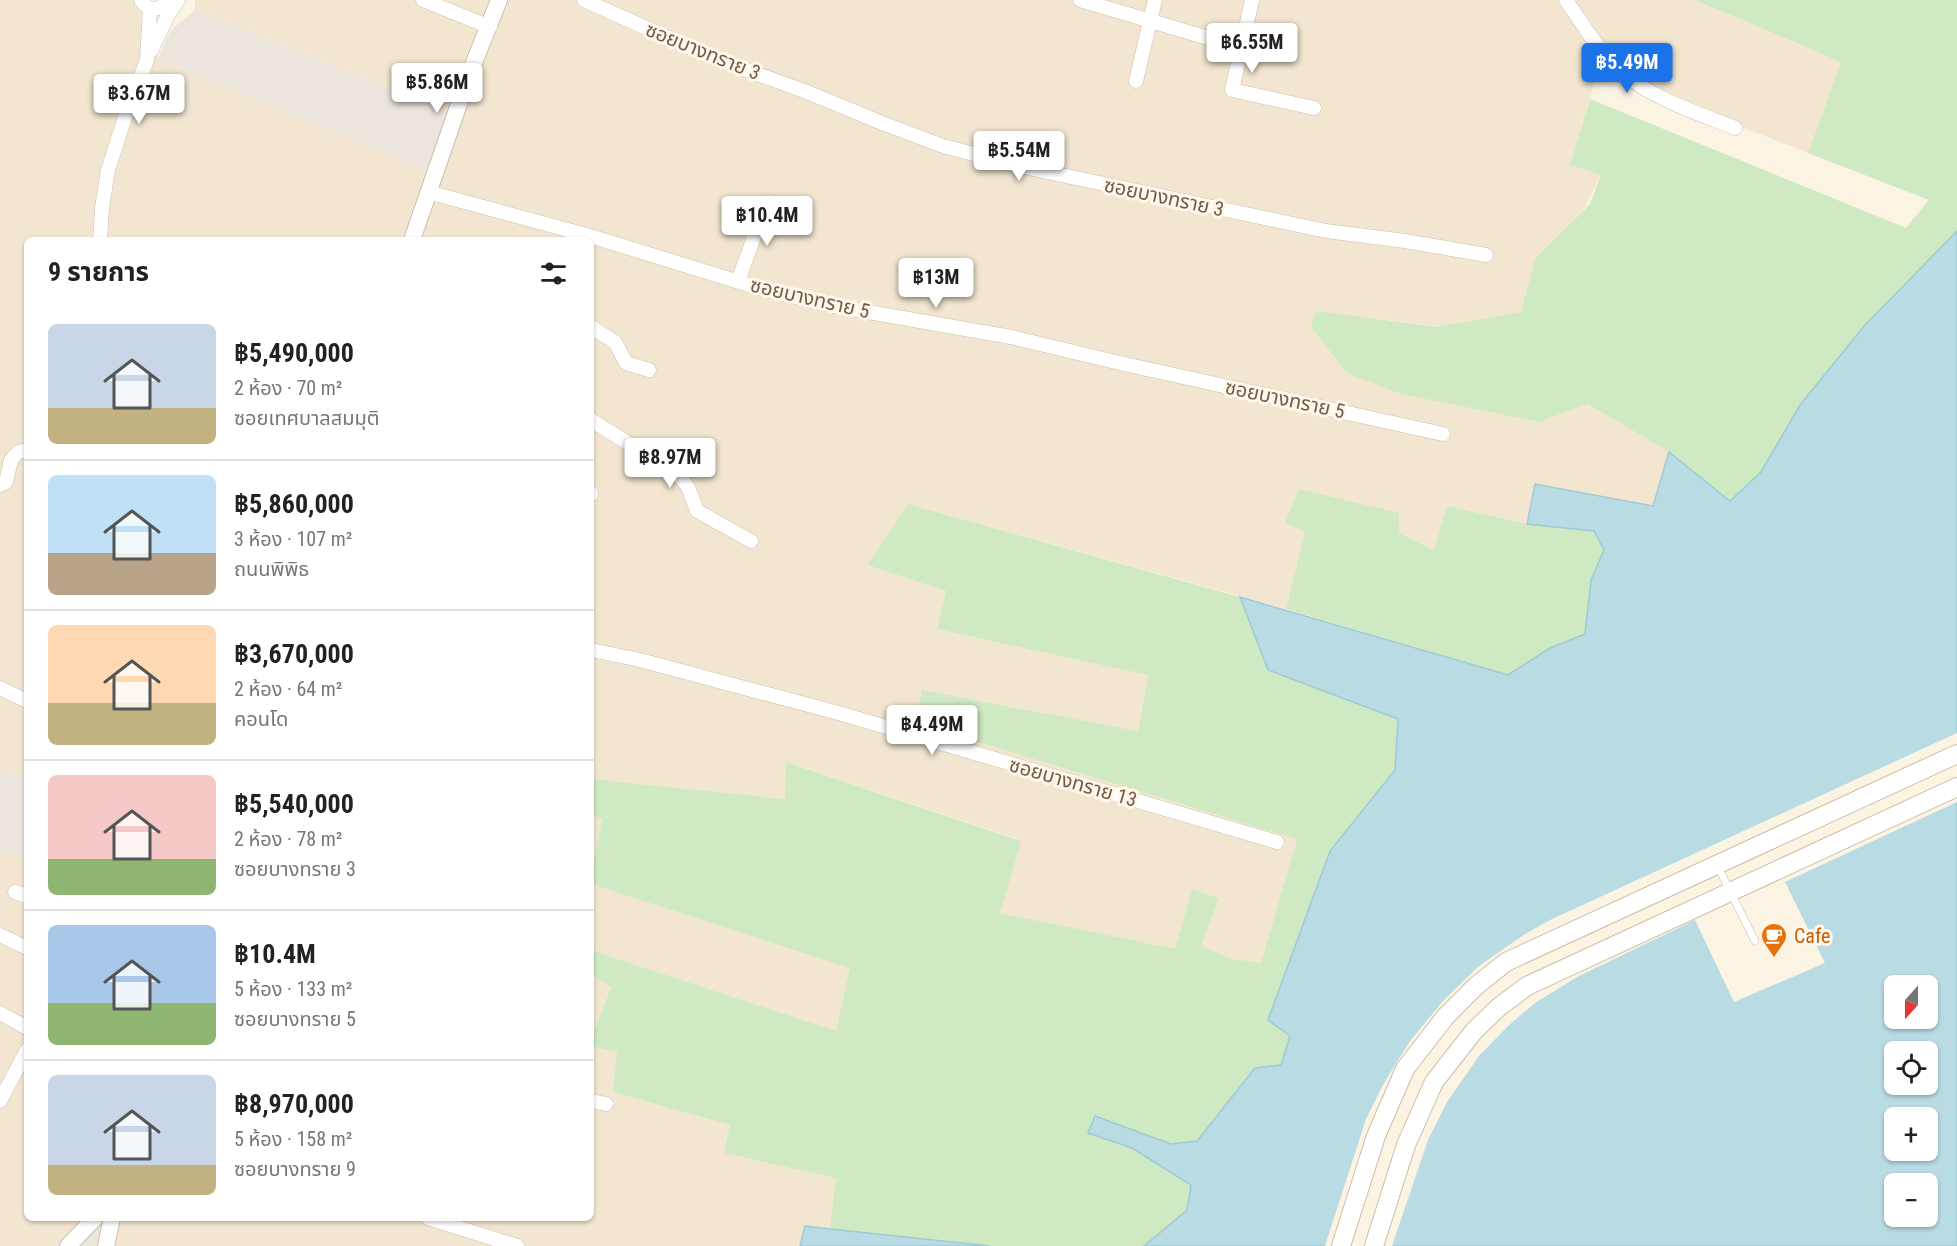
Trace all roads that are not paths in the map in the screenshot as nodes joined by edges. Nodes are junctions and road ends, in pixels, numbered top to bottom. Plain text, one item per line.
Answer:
1 (167, 0) edge
2 (178, 0) edge
3 (423, 0) edge
4 (499, 0) edge
5 (584, 0) edge
6 (1080, 0) edge
7 (1155, 0) edge
8 (1252, 0) edge
9 (1566, 0) edge
10 (145, 4) edge
11 (1150, 21) junction
12 (490, 27) junction
13 (1242, 48) junction
14 (147, 60) junction
15 (1136, 81) dead end
16 (1314, 108) dead end
17 (1735, 128) dead end
18 (428, 192) junction
19 (771, 202) dead end
20 (100, 237) edge
21 (413, 237) edge
22 (592, 237) edge
23 (594, 238) edge
24 (1486, 255) dead end
25 (738, 281) junction
26 (594, 329) edge
27 (649, 370) dead end
28 (594, 422) edge
29 (1443, 434) dead end
30 (24, 451) edge
31 (0, 485) edge
32 (751, 541) dead end
33 (594, 651) edge
34 (0, 688) edge
35 (24, 699) edge
36 (1957, 754) edge
37 (1957, 787) edge
38 (1277, 842) dead end
39 (1717, 865) junction
40 (1730, 892) junction
41 (0, 936) edge
42 (1755, 940) dead end
43 (24, 947) edge
44 (0, 1013) edge
45 (24, 1026) edge
46 (24, 1056) edge
47 (0, 1101) edge
48 (594, 1102) edge
49 (606, 1104) dead end
50 (92, 1221) edge
51 (111, 1221) edge
52 (438, 1221) edge
53 (68, 1246) edge
54 (106, 1246) edge
55 (517, 1246) edge
56 (1341, 1246) edge
57 (1374, 1246) edge

1 - 10 street
2 - 14 street
3 - 12 street
4 - 12 street
5 - 24 street, ซอยบางทราย 3
6 - 11 street
7 - 11 street
8 - 13 street
9 - 17 street
10 - 14 street
11 - 13 street
11 - 15 street
12 - 18 street
13 - 16 street
14 - 20 street
18 - 21 street
18 - 22 street, ซอยบางทราย 5
19 - 25 street
23 - 25 street, ซอยบางทราย 5
25 - 29 street, ซอยบางทราย 5
26 - 27 street
28 - 32 street
30 - 31 street
33 - 38 street, ซอยบางทราย 13
34 - 35 street
36 - 39 main road
37 - 40 main road
39 - 40 lane
39 - 56 main road
40 - 42 lane
40 - 57 main road
41 - 43 street
44 - 45 street
46 - 47 street
48 - 49 street
50 - 53 street
51 - 54 street
52 - 55 street

